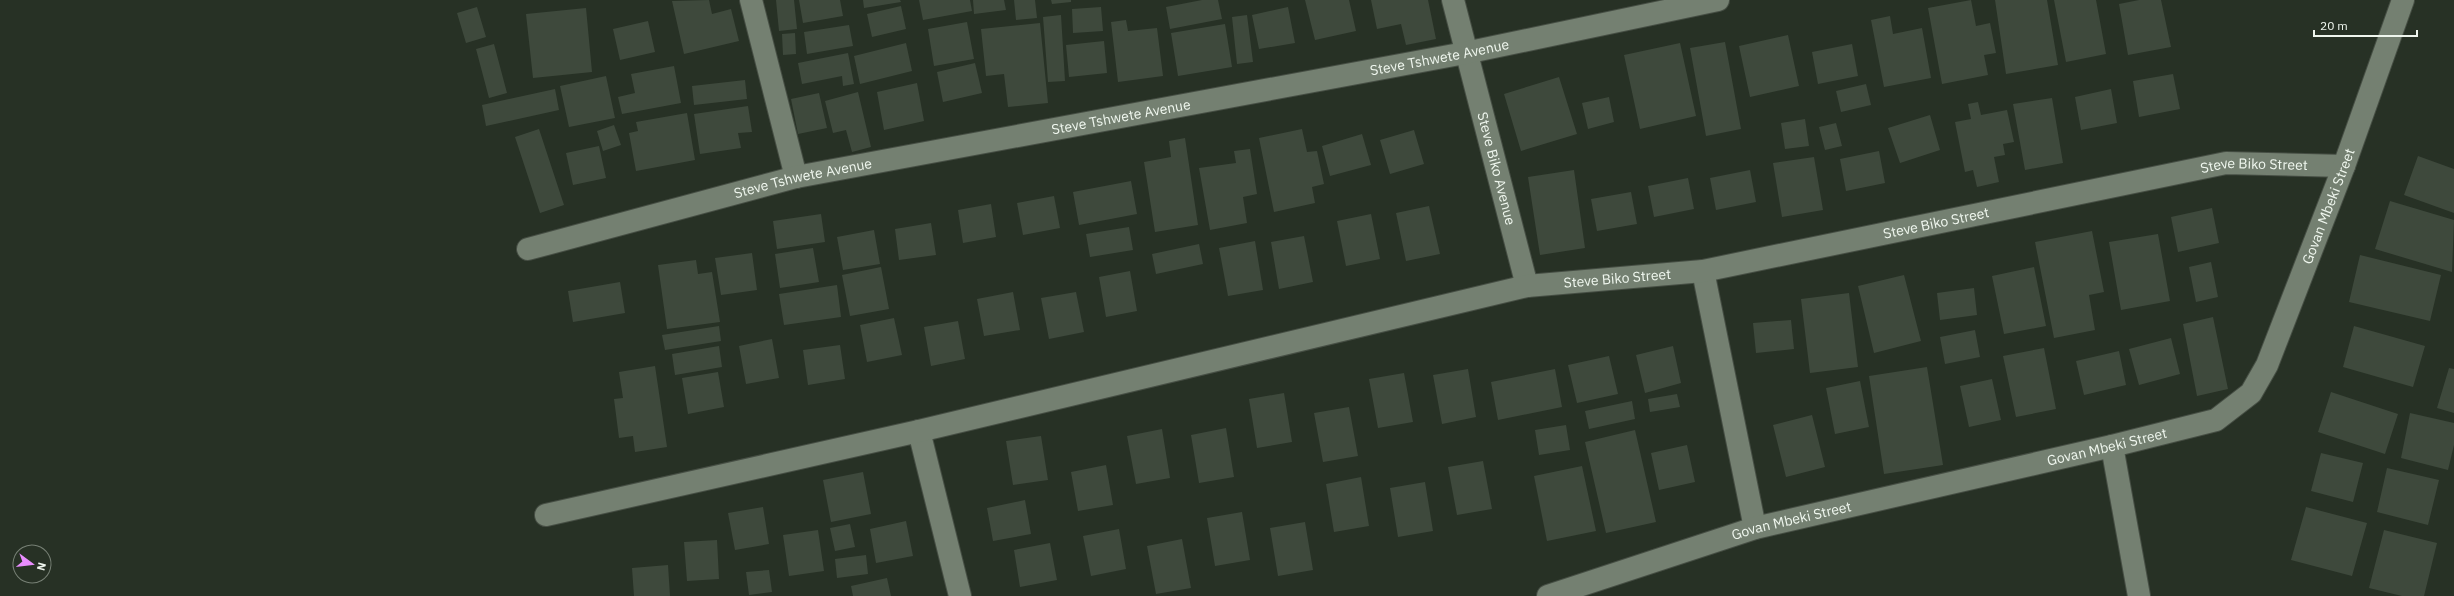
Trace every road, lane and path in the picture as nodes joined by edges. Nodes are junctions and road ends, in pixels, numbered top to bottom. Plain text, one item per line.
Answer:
1 (751, 0) edge
2 (1453, 0) edge
3 (1718, 0) edge
4 (2404, 0) edge
5 (1465, 52) junction
6 (2344, 166) junction
7 (796, 177) junction
8 (528, 249) dead end
9 (1703, 271) junction
10 (1527, 286) junction
11 (919, 431) junction
12 (2112, 446) junction
13 (546, 515) dead end
14 (1755, 528) junction
15 (960, 596) edge
16 (1548, 596) edge
17 (2139, 596) edge

1 - 7 street
2 - 5 street, Steve Biko Avenue
3 - 5 street, Steve Tshwete Avenue
4 - 6 street, Govan Mbeki Street
5 - 7 street, Steve Tshwete Avenue
5 - 10 street, Steve Biko Avenue
6 - 9 street, Steve Biko Street
6 - 12 street, Govan Mbeki Street
7 - 8 street, Steve Tshwete Avenue
9 - 10 street, Steve Biko Street
9 - 14 street
10 - 11 street, Steve Biko Street
11 - 13 street, Steve Biko Street
11 - 15 street
12 - 14 street, Govan Mbeki Street
12 - 17 street
14 - 16 street, Govan Mbeki Street

